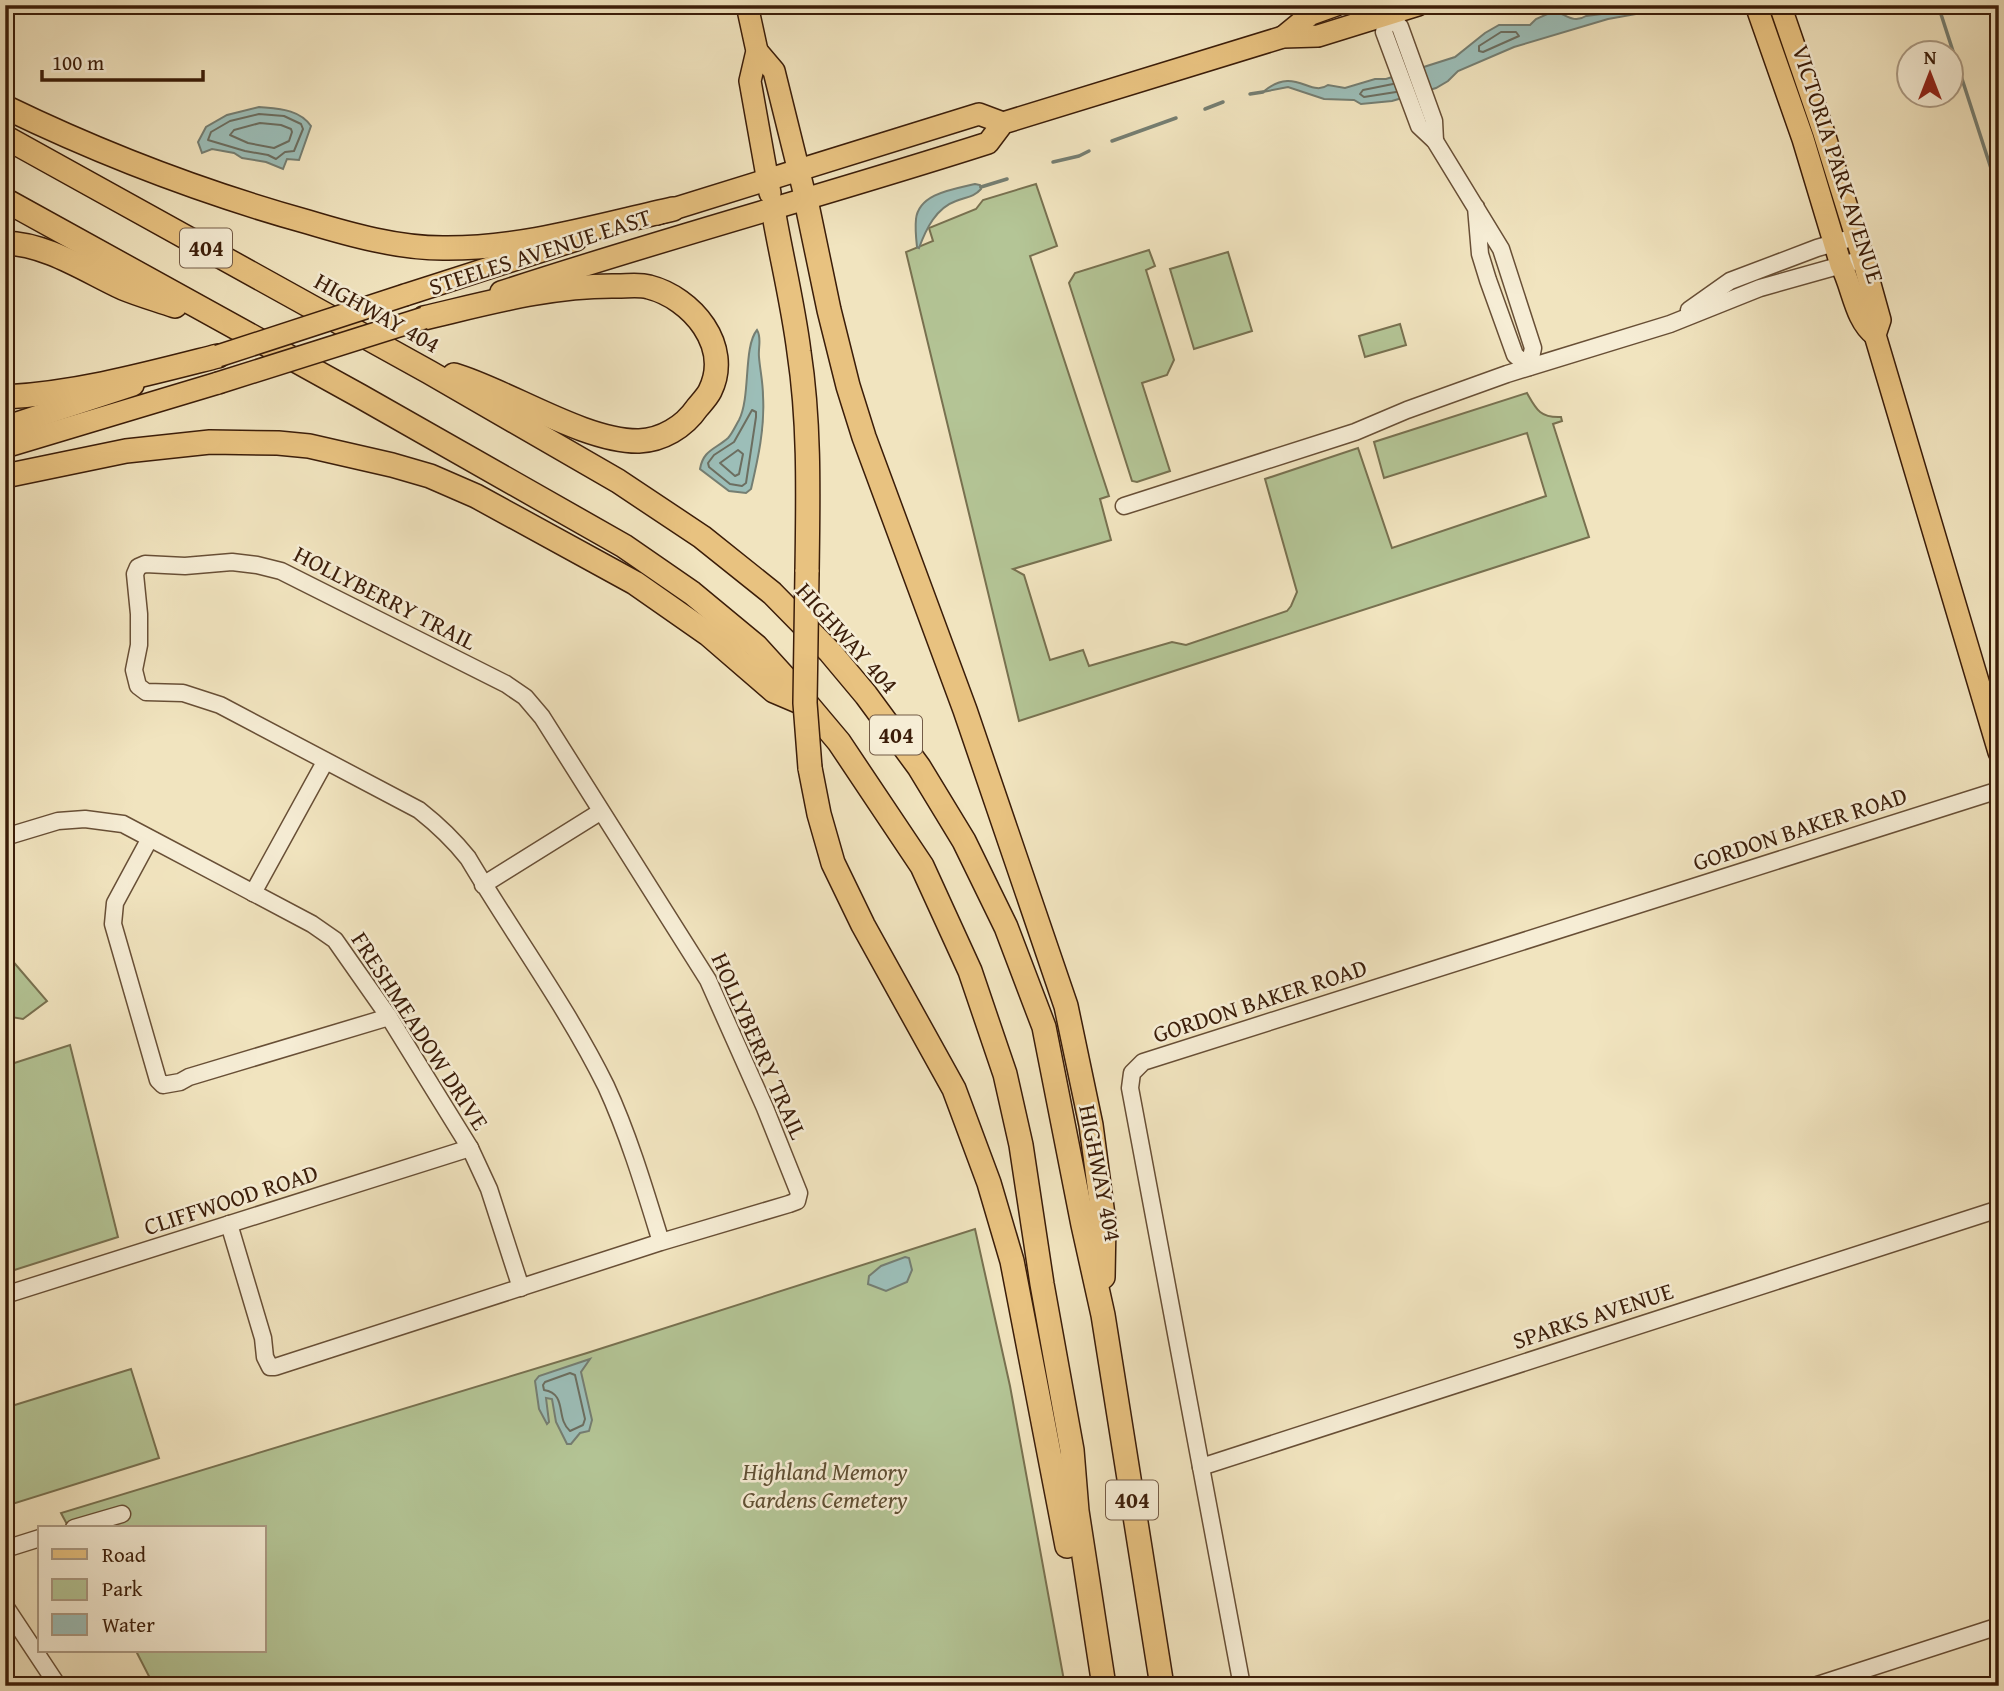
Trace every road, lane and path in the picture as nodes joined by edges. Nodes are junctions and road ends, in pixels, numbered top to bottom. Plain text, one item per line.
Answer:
1 (747, 5) edge
2 (1336, 5) edge
3 (1418, 5) edge
4 (1756, 5) edge
5 (1780, 5) edge
6 (1387, 10) edge
7 (1283, 37) junction
8 (757, 51) junction
9 (5, 107) edge
10 (1003, 123) junction
11 (5, 137) edge
12 (798, 170) junction
13 (767, 180) junction
14 (5, 200) edge
15 (806, 200) junction
16 (673, 209) junction
17 (773, 209) junction
18 (1845, 240) junction
19 (5, 243) edge
20 (1863, 259) junction
21 (1841, 265) junction
22 (424, 318) junction
23 (1670, 324) junction
24 (231, 325) junction
25 (1875, 335) junction
26 (218, 356) junction
27 (406, 359) junction
28 (1529, 366) junction
29 (5, 397) edge
30 (5, 427) edge
31 (5, 447) edge
32 (5, 476) edge
33 (1124, 506) dead end
34 (809, 706) junction
35 (1999, 752) edge
36 (325, 762) junction
37 (1999, 790) edge
38 (600, 812) junction
39 (5, 837) edge
40 (149, 840) junction
41 (483, 885) junction
42 (253, 893) junction
43 (389, 1017) junction
44 (470, 1148) junction
45 (1999, 1209) edge
46 (229, 1224) junction
47 (660, 1242) junction
48 (521, 1288) junction
49 (5, 1295) edge
50 (1103, 1315) junction
51 (1201, 1467) junction
52 (122, 1514) dead end
53 (81, 1526) edge
54 (38, 1539) edge
55 (5, 1549) edge
56 (5, 1606) edge
57 (1094, 1623) junction
58 (1999, 1626) edge
59 (58, 1686) edge
60 (1104, 1686) edge
61 (1162, 1686) edge
62 (1242, 1686) edge
63 (1814, 1686) edge

1 - 8 main road
2 - 7 main road, STEELES AVENUE EAST
3 - 6 main road, STEELES AVENUE EAST
4 - 18 main road, VICTORIA PARK AVENUE
5 - 18 main road, VICTORIA PARK AVENUE
6 - 7 main road, STEELES AVENUE EAST
6 - 28 street
7 - 10 main road, STEELES AVENUE EAST
8 - 12 main road
8 - 13 main road
9 - 16 highway
10 - 12 main road, STEELES AVENUE EAST
10 - 15 main road, STEELES AVENUE EAST
11 - 27 highway, HIGHWAY 404 / 404
12 - 13 main road, STEELES AVENUE EAST
12 - 15 main road
13 - 16 main road, STEELES AVENUE EAST
13 - 17 main road
14 - 24 highway, 404
15 - 17 main road, STEELES AVENUE EAST
15 - 50 highway
16 - 26 main road, STEELES AVENUE EAST, bridge
17 - 22 main road, STEELES AVENUE EAST
17 - 57 highway, bridge
18 - 20 main road, VICTORIA PARK AVENUE
18 - 21 main road, VICTORIA PARK AVENUE
18 - 23 street
19 - 24 highway
20 - 21 street
20 - 25 main road, VICTORIA PARK AVENUE
21 - 23 street
21 - 25 main road, VICTORIA PARK AVENUE
22 - 27 highway
22 - 31 main road, STEELES AVENUE EAST, bridge
23 - 28 street
24 - 34 highway, 404
25 - 35 main road, VICTORIA PARK AVENUE
26 - 29 highway
26 - 30 main road, STEELES AVENUE EAST
27 - 50 highway, HIGHWAY 404 / 404
28 - 33 street
32 - 34 highway
34 - 57 highway, 404
36 - 38 street, HOLLYBERRY TRAIL
36 - 41 street, HOLLYBERRY TRAIL
36 - 42 street
37 - 51 street, GORDON BAKER ROAD
38 - 41 street
38 - 47 street, HOLLYBERRY TRAIL
39 - 40 street, FRESHMEADOW DRIVE
40 - 42 street, FRESHMEADOW DRIVE
40 - 43 street
41 - 47 street, HOLLYBERRY TRAIL
42 - 43 street, FRESHMEADOW DRIVE
43 - 44 street, FRESHMEADOW DRIVE
44 - 46 street, CLIFFWOOD ROAD
44 - 48 street, FRESHMEADOW DRIVE
45 - 51 street, SPARKS AVENUE
46 - 48 street, HOLLYBERRY TRAIL
46 - 49 street, CLIFFWOOD ROAD
47 - 48 street, HOLLYBERRY TRAIL
50 - 61 highway, HIGHWAY 404 / 404
51 - 62 street, GORDON BAKER ROAD
52 - 53 street
54 - 55 street
56 - 59 street
57 - 60 highway, 404
58 - 63 street

